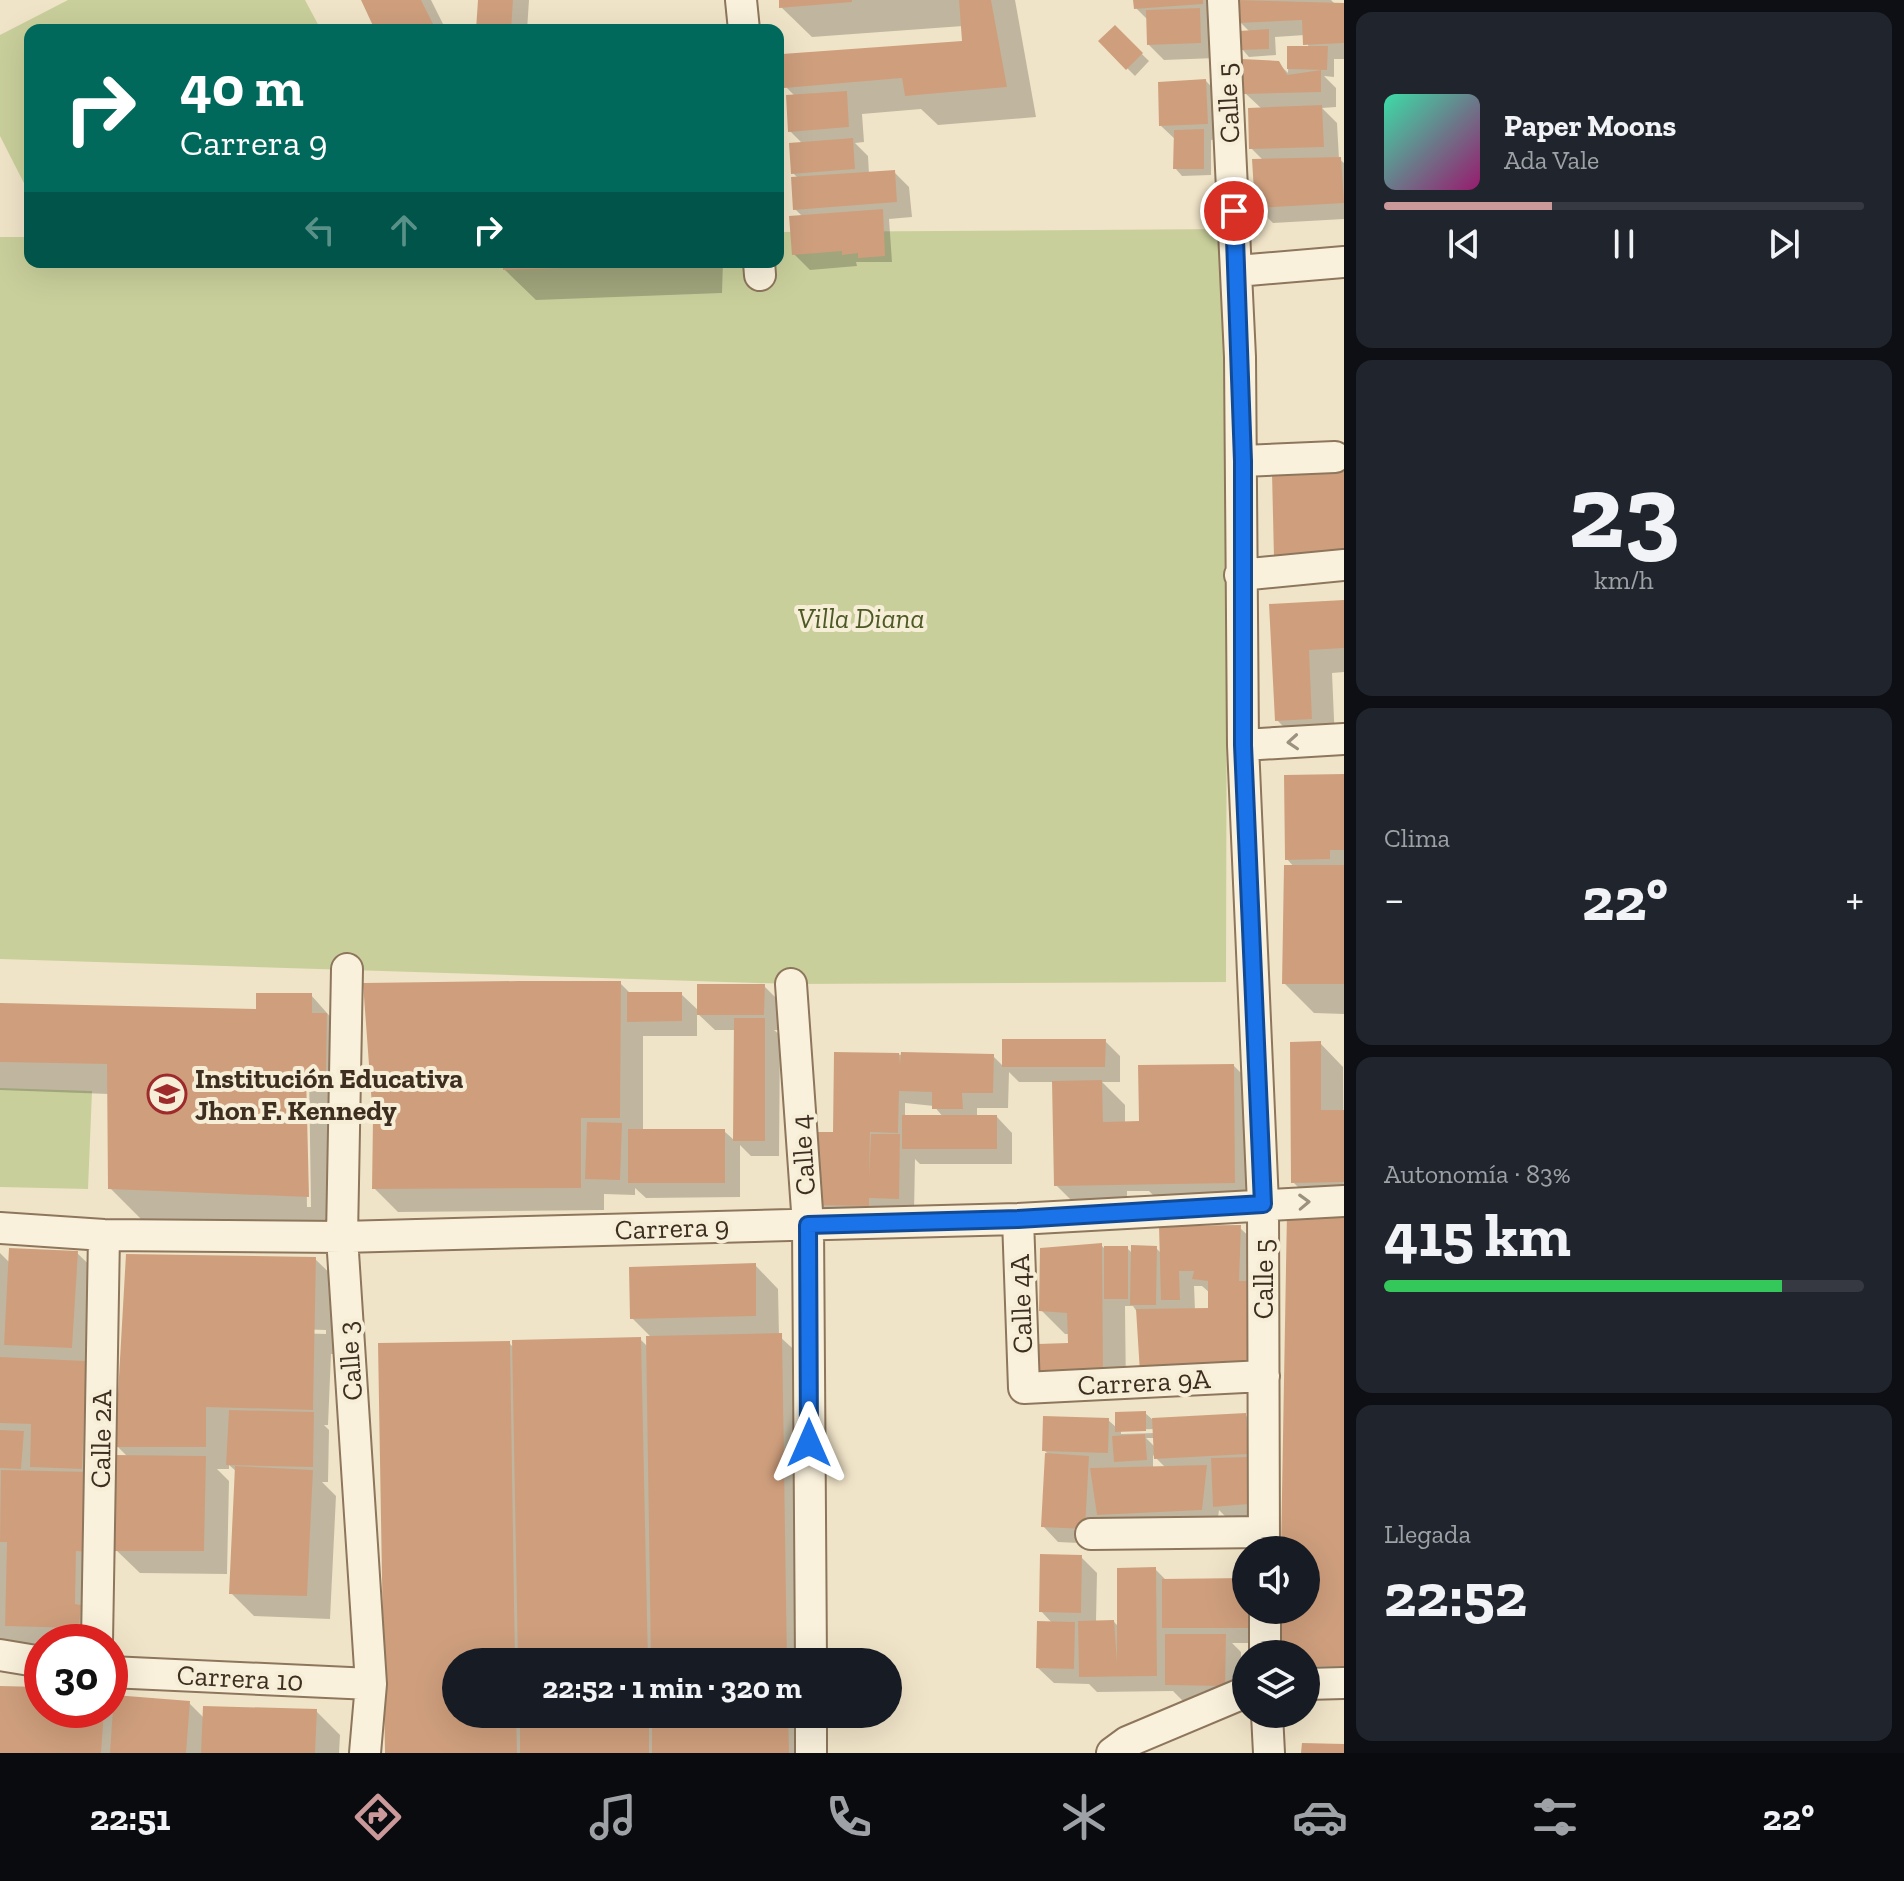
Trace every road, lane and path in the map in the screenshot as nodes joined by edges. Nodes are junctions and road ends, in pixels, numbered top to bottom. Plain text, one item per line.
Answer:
1 (741, 0) edge
2 (1223, 0) edge
3 (743, 24) edge
4 (1344, 262) edge
5 (1237, 271) junction
6 (1335, 457) dead end
7 (1243, 461) junction
8 (1344, 565) edge
9 (1240, 575) junction
10 (1344, 739) edge
11 (1243, 745) junction
12 (347, 969) dead end
13 (791, 984) dead end
14 (1344, 1201) edge
15 (1263, 1204) junction
16 (1018, 1219) junction
17 (808, 1225) junction
18 (0, 1228) edge
19 (104, 1235) junction
20 (342, 1237) junction
21 (1264, 1376) junction
22 (1024, 1388) joint
23 (1091, 1534) dead end
24 (1264, 1536) edge
25 (1232, 1540) edge
26 (97, 1624) edge
27 (811, 1648) edge
28 (0, 1655) edge
29 (24, 1659) edge
30 (128, 1673) edge
31 (1344, 1683) edge
32 (371, 1684) junction
33 (1320, 1684) edge
34 (1232, 1698) edge
35 (811, 1728) edge
36 (1268, 1728) edge
37 (365, 1753) edge
38 (811, 1753) edge
39 (1112, 1753) edge
40 (1269, 1753) edge

1 - 3 street
2 - 5 street, Calle 5
4 - 5 street
5 - 7 street, Calle 5
6 - 7 street
7 - 9 street, Calle 5
8 - 9 street
9 - 11 street, Calle 5
10 -> 11 street
11 - 15 street, Calle 5
12 - 20 street, Calle 3
13 - 17 street, Calle 4
15 -> 14 street, Carrera 9
15 - 16 street, Carrera 9
15 - 21 street, Calle 5
16 - 17 street, Carrera 9
16 - 22 street, Calle 4A
17 - 20 street, Carrera 9
17 - 27 street, Calle 4
18 - 19 street, Carrera 9
19 - 20 street, Carrera 9
19 - 26 street, Calle 2A
20 - 32 street, Calle 3
21 - 22 street, Carrera 9A
21 - 24 street, Calle 5
23 - 25 street
28 - 29 street
30 - 32 street, Carrera 10
31 - 33 street
32 - 37 street, Calle 3
34 - 39 street
35 - 38 street
36 - 40 street

